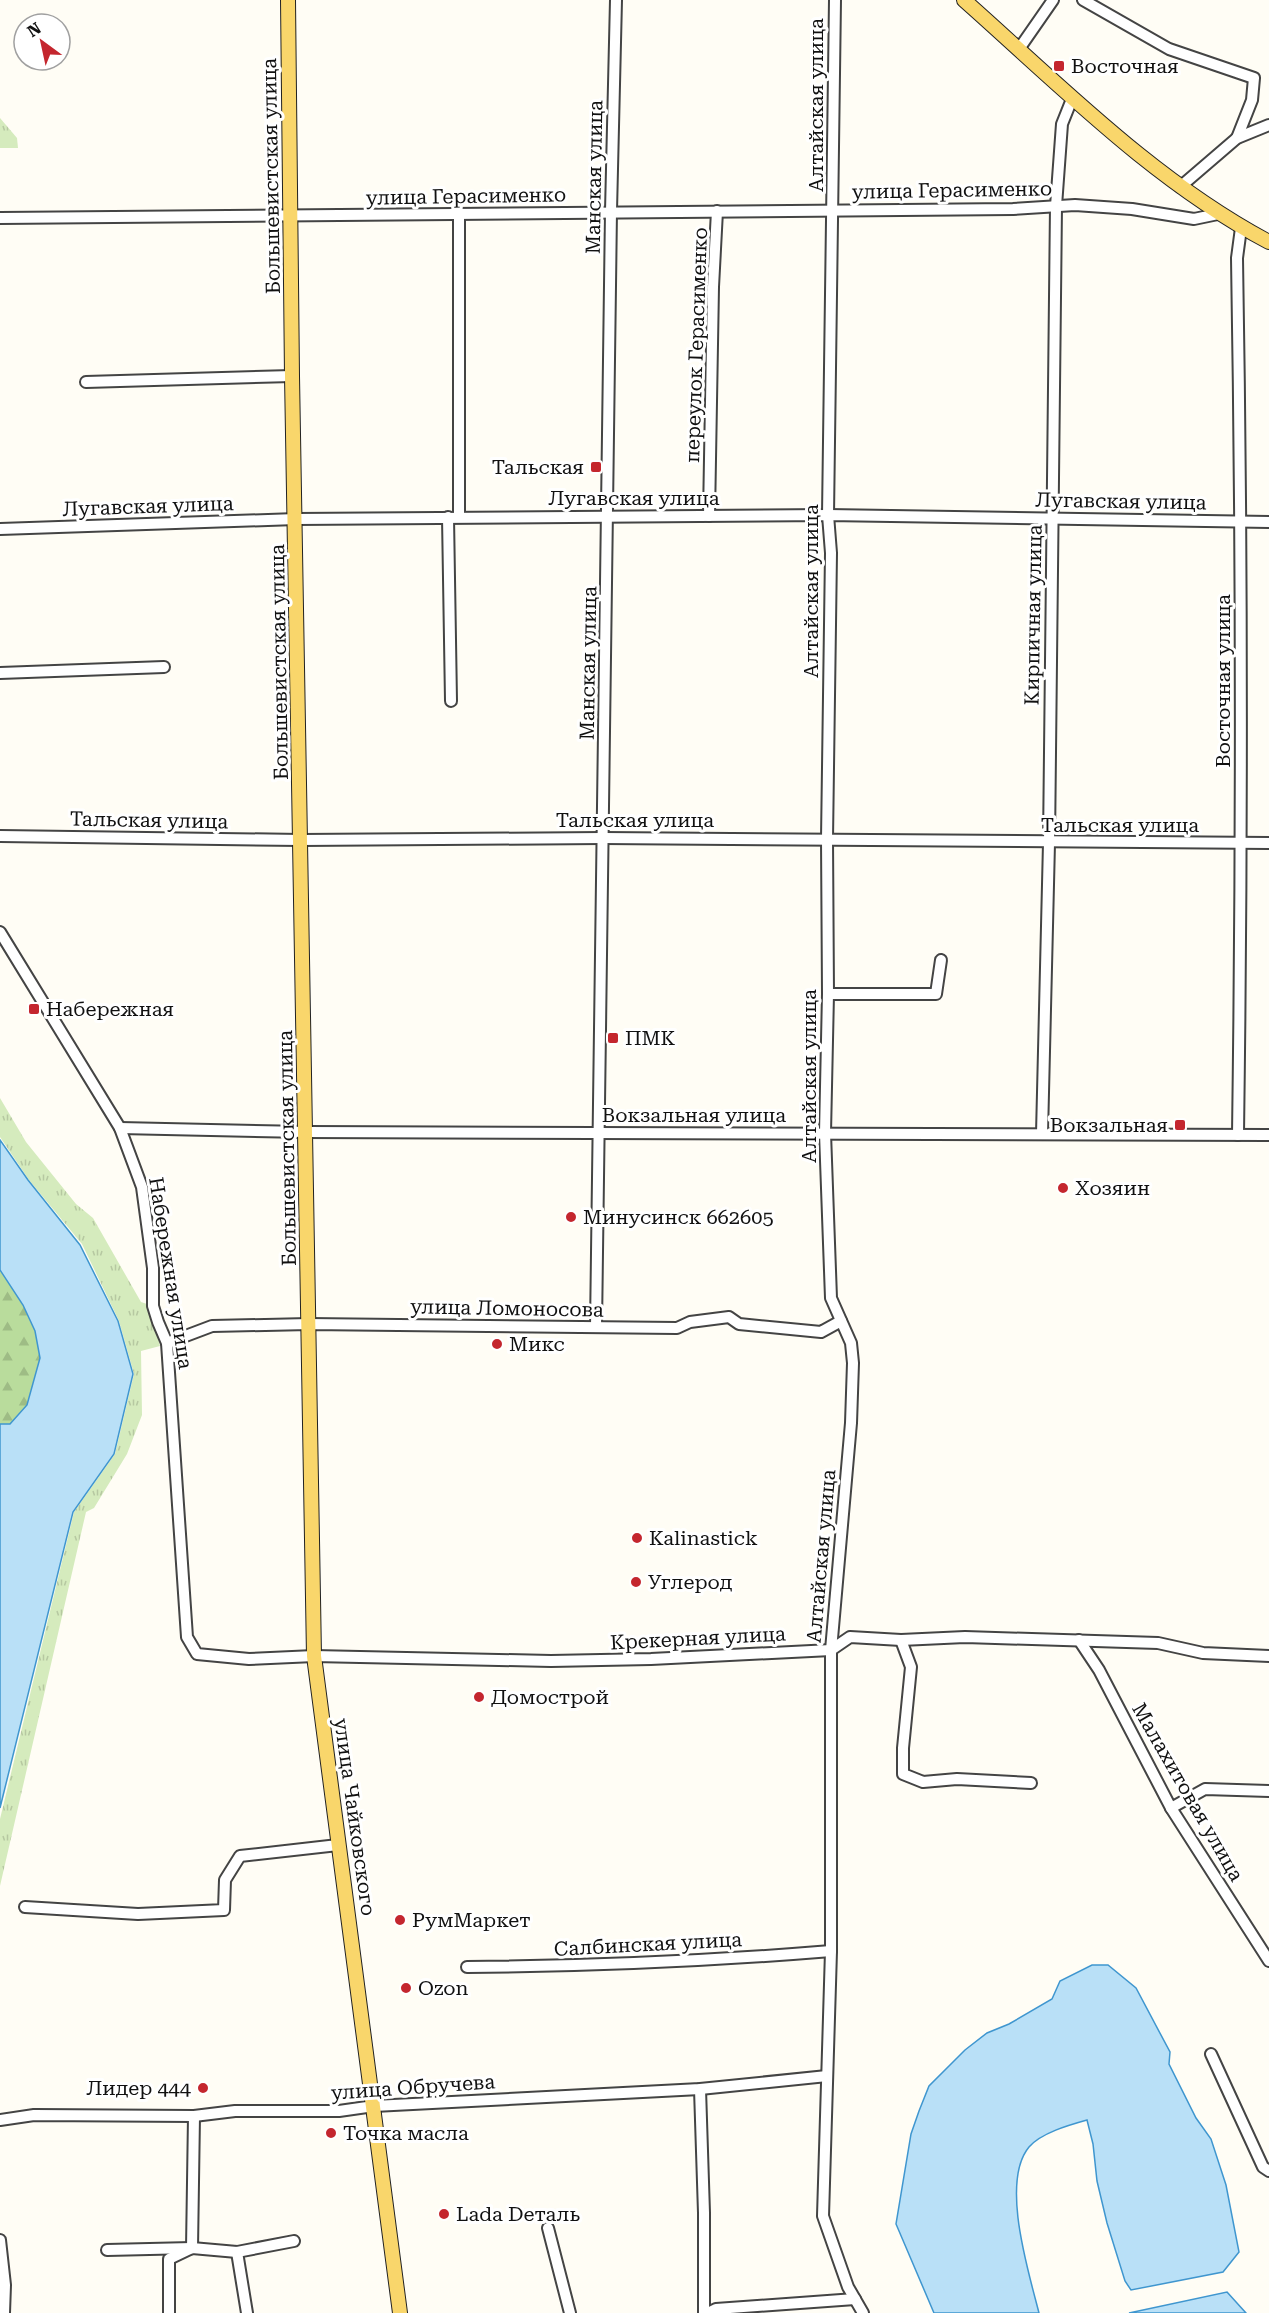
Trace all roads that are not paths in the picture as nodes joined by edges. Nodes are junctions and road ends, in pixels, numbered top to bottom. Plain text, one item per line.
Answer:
1 (288, 0) edge
2 (616, 0) edge
3 (835, 0) edge
4 (964, 0) edge
5 (1053, 0) edge
6 (1083, 0) edge
7 (1019, 49) junction
8 (1072, 99) junction
9 (1269, 125) edge
10 (1237, 138) junction
11 (1180, 187) junction
12 (1056, 206) junction
13 (834, 210) junction
14 (717, 211) junction
15 (611, 212) junction
16 (459, 214) junction
17 (1218, 214) junction
18 (292, 216) junction
19 (0, 218) edge
20 (1241, 228) junction
21 (1269, 242) edge
22 (292, 376) junction
23 (86, 382) dead end
24 (828, 515) junction
25 (608, 516) junction
26 (709, 516) junction
27 (453, 517) junction
28 (1052, 518) junction
29 (296, 519) junction
30 (1241, 521) junction
31 (1269, 522) edge
32 (0, 529) edge
33 (164, 667) dead end
34 (0, 673) edge
35 (451, 701) dead end
36 (0, 836) edge
37 (603, 838) junction
38 (827, 839) junction
39 (301, 840) junction
40 (1049, 843) junction
41 (1242, 843) junction
42 (1269, 843) edge
43 (0, 932) edge
44 (941, 960) dead end
45 (828, 994) junction
46 (120, 1128) junction
47 (306, 1132) junction
48 (825, 1133) junction
49 (598, 1134) junction
50 (1042, 1134) junction
51 (1238, 1135) junction
52 (1269, 1135) edge
53 (841, 1321) junction
54 (309, 1324) junction
55 (596, 1327) junction
56 (167, 1343) junction
57 (901, 1640) junction
58 (1079, 1640) junction
59 (831, 1650) junction
60 (197, 1654) joint
61 (314, 1656) junction
62 (1269, 1656) edge
63 (1031, 1783) dead end
64 (1269, 1791) edge
65 (1171, 1808) junction
66 (339, 1845) junction
67 (25, 1907) dead end
68 (831, 1951) junction
69 (1269, 1961) edge
70 (467, 1967) dead end
71 (1211, 2054) dead end
72 (827, 2076) junction
73 (700, 2089) junction
74 (374, 2106) junction
75 (194, 2116) junction
76 (0, 2120) edge
77 (1269, 2171) edge
78 (548, 2228) dead end
79 (0, 2240) edge
80 (294, 2241) dead end
81 (192, 2248) junction
82 (107, 2250) dead end
83 (237, 2252) junction
84 (855, 2299) junction
85 (4, 2313) edge
86 (169, 2313) edge
87 (248, 2313) edge
88 (400, 2313) edge
89 (570, 2313) edge
90 (706, 2313) edge
91 (863, 2313) edge

1 - 18 main road, Большевистская улица
2 - 15 street, Манская улица
3 - 13 street, Алтайская улица
4 - 7 main road
5 - 7 street
6 - 10 street
7 - 8 main road
8 - 11 main road
8 - 12 street, Кирпичная улица
9 - 10 street
10 - 11 street
11 - 17 main road
12 - 13 street, улица Герасименко
12 - 17 street, улица Герасименко
12 - 28 street, Кирпичная улица
13 - 14 street, улица Герасименко
13 - 24 street, Алтайская улица
14 - 15 street, улица Герасименко
14 - 26 street, переулок Герасименко
15 - 16 street, улица Герасименко
15 - 25 street, Манская улица
16 - 18 street, улица Герасименко
16 - 27 street
17 - 20 main road
18 - 19 street, улица Герасименко
18 - 22 main road, Большевистская улица
20 - 21 main road
20 - 30 street, Восточная улица
22 - 23 street
22 - 29 main road, Большевистская улица
24 - 26 street, Лугавская улица
24 - 28 street, Лугавская улица
24 - 38 street, Алтайская улица
25 - 26 street, Лугавская улица
25 - 27 street, Лугавская улица
25 - 37 street, Манская улица
27 - 29 street, Лугавская улица
27 - 35 street
28 - 30 street, Лугавская улица
28 - 40 street, Кирпичная улица
29 - 32 street, Лугавская улица
29 - 39 main road, Большевистская улица
30 - 31 street, Лугавская улица
30 - 41 street, Восточная улица
33 - 34 street
36 - 39 street, Тальская улица
37 - 38 street, Тальская улица
37 - 39 street, Тальская улица
37 - 49 street, Манская улица
38 - 40 street, Тальская улица
38 - 45 street, Алтайская улица
39 - 47 main road, Большевистская улица
40 - 41 street, Тальская улица
40 - 50 street, Кирпичная улица
41 - 42 street, Тальская улица
41 - 51 street, Восточная улица
43 - 46 street, Набережная улица
44 - 45 street
45 - 48 street, Алтайская улица
46 - 47 street, Вокзальная улица
46 - 56 street, Набережная улица
47 - 49 street, Вокзальная улица
47 - 54 main road, Большевистская улица
48 - 49 street, Вокзальная улица
48 - 50 street, Вокзальная улица
48 - 53 street, Алтайская улица
49 - 55 street, Манская улица
50 - 51 street, Вокзальная улица
51 - 52 street, Вокзальная улица
53 - 55 street, улица Ломоносова
53 - 59 street, Алтайская улица
54 - 55 street, улица Ломоносова
54 - 56 street, улица Ломоносова
54 - 61 main road, улица Чайковского
56 - 60 street, Набережная улица
57 - 58 street, Крекерная улица
57 - 59 street, Крекерная улица
57 - 63 street
58 - 62 street, Крекерная улица
58 - 65 street, Малахитовая улица
59 - 61 street, Крекерная улица
59 - 68 street, Алтайская улица
60 - 61 street, Крекерная улица
61 - 66 main road, улица Чайковского
64 - 65 street
65 - 69 street, Малахитовая улица
66 - 67 street
66 - 74 main road, улица Чайковского
68 - 70 street, Салбинская улица
68 - 72 street, Алтайская улица
71 - 77 street
72 - 73 street, улица Обручева
72 - 84 street, Алтайская улица
73 - 74 street, улица Обручева
73 - 90 street
74 - 75 street, улица Обручева
74 - 88 main road, улица Чайковского
75 - 76 street, улица Обручева
75 - 81 street
78 - 89 street
79 - 85 street
80 - 83 street
81 - 82 street
81 - 83 street
81 - 86 street
83 - 87 street
84 - 90 street
84 - 91 street, Алтайская улица

